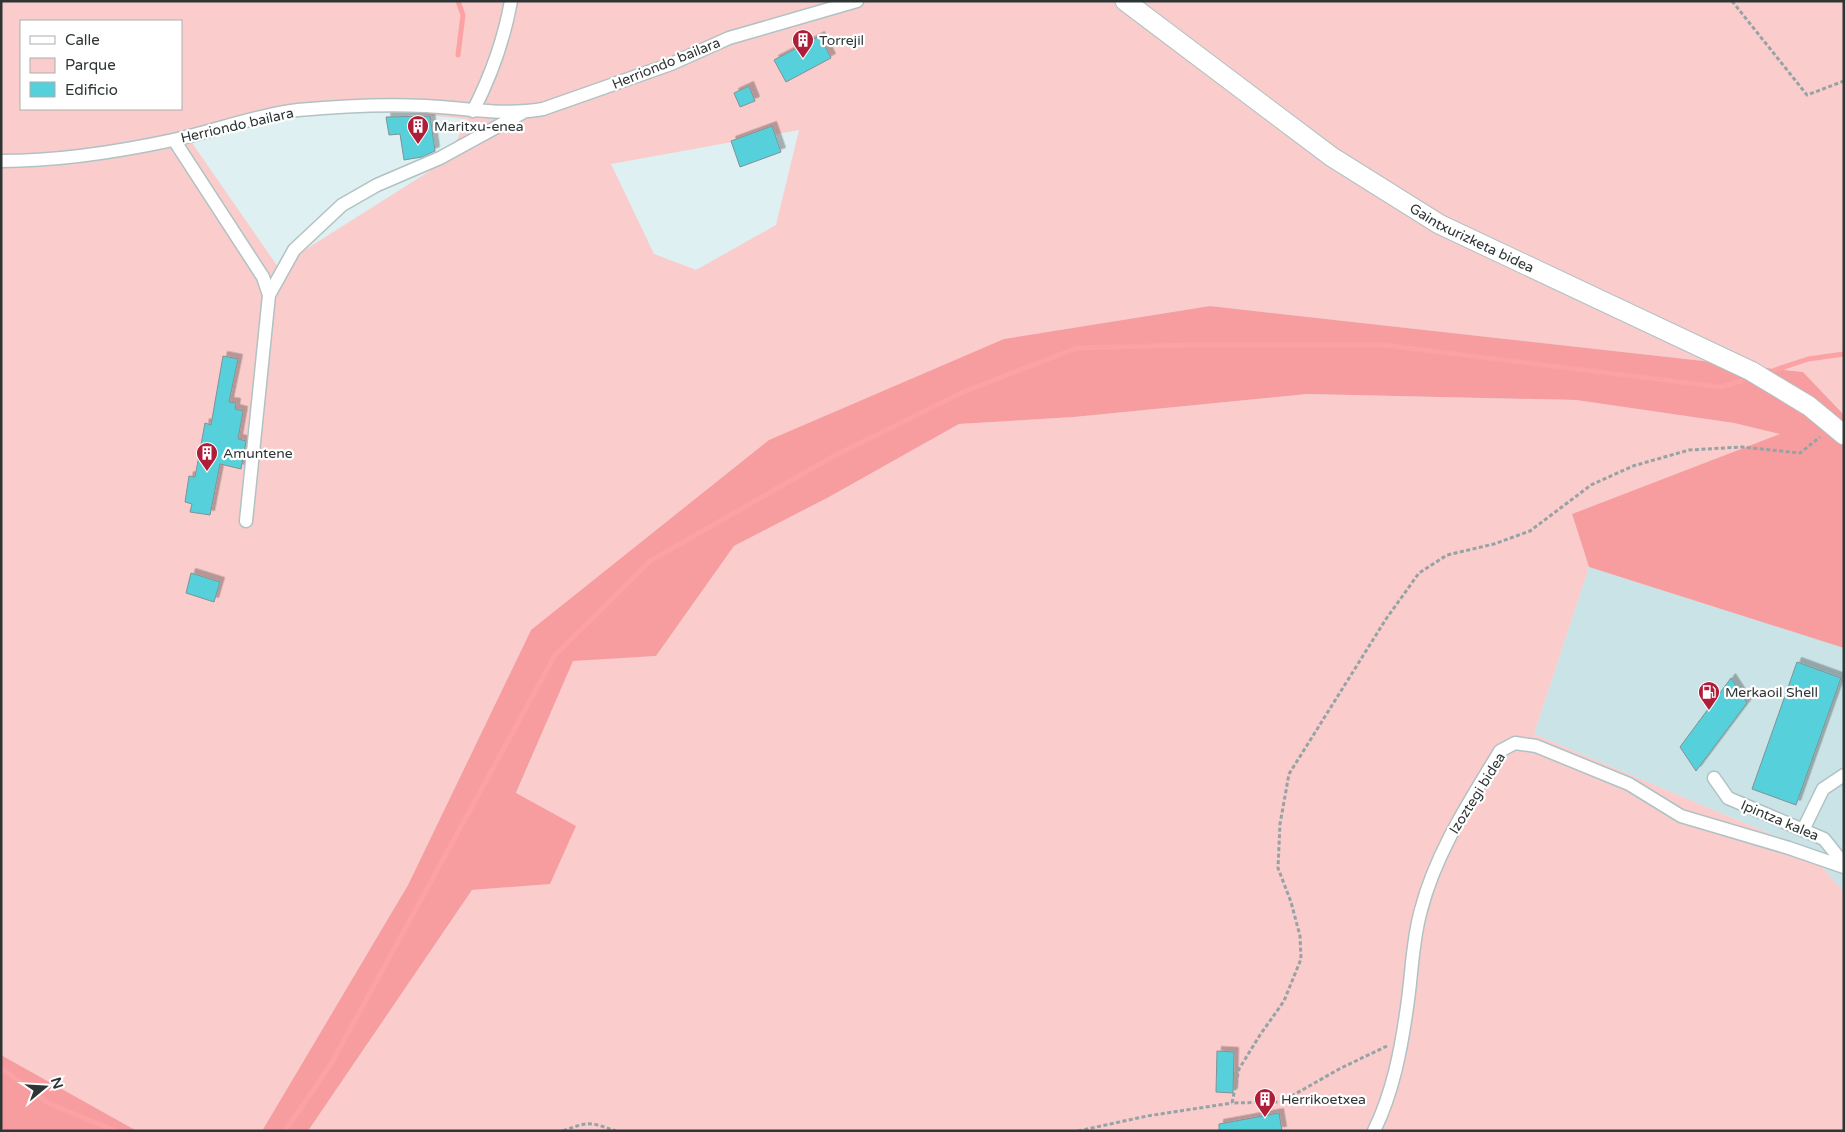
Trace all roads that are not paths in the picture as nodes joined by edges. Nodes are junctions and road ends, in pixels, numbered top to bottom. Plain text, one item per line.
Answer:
1 (511, 1) edge
2 (857, 1) edge
3 (1125, 1) edge
4 (473, 111) junction
5 (524, 112) junction
6 (174, 140) junction
7 (1, 161) edge
8 (269, 295) junction
9 (1839, 430) edge
10 (246, 521) dead end
11 (1844, 775) edge
12 (1714, 778) dead end
13 (1803, 830) junction
14 (1844, 866) edge
15 (1374, 1131) edge

1 - 4 street
2 - 5 street, Herriondo bailara
3 - 9 main road, Gaintxurizketa bidea
4 - 5 street, Herriondo bailara
4 - 6 street, Herriondo bailara
5 - 8 street
6 - 7 street, Herriondo bailara
6 - 8 street
8 - 10 street
11 - 13 street
12 - 13 street, Ipintza kalea
13 - 14 street, Ipintza kalea
14 - 15 street, Izoztegi bidea

